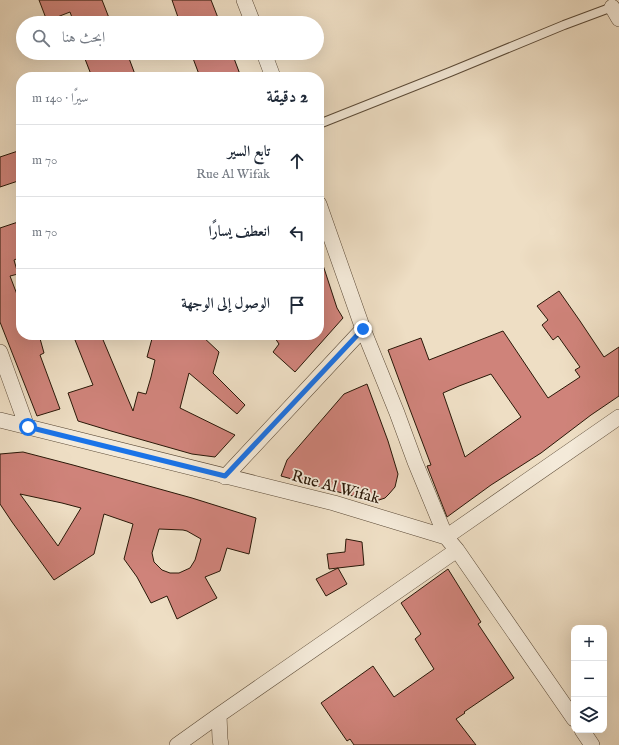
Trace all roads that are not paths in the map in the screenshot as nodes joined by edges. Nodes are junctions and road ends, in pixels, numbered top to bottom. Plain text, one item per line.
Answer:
1 (244, 0) edge
2 (616, 10) edge
3 (250, 16) edge
4 (267, 60) edge
5 (271, 72) edge
6 (324, 122) edge
7 (324, 218) edge
8 (363, 329) junction
9 (0, 352) edge
10 (619, 417) edge
11 (1, 422) edge
12 (28, 427) junction
13 (225, 476) junction
14 (446, 537) junction
15 (457, 550) junction
16 (219, 715) junction
17 (571, 715) edge
18 (584, 733) edge
19 (177, 745) edge
20 (221, 745) edge
21 (592, 745) edge

1 - 3 street
2 - 6 lane
4 - 5 street
7 - 8 street
8 - 13 street
8 - 14 street
9 - 12 street
10 - 14 street
11 - 12 street, Rue Al Wifak
12 - 13 street, Rue Al Wifak
13 - 14 street, Rue Al Wifak
14 - 15 street
15 - 16 street
15 - 17 street
16 - 19 street
16 - 20 street
18 - 21 street

